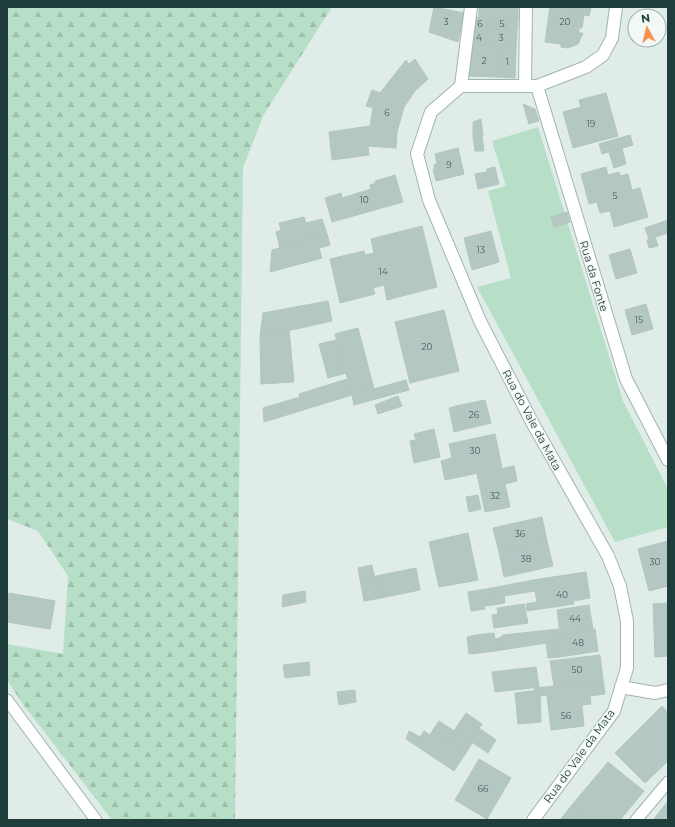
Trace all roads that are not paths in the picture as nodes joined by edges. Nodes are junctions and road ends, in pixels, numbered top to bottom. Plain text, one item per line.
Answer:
1 (471, 7) edge
2 (526, 7) edge
3 (616, 7) edge
4 (461, 86) junction
5 (531, 86) junction
6 (668, 460) edge
7 (621, 687) junction
8 (668, 690) edge
9 (7, 700) edge
10 (668, 782) edge
11 (96, 820) edge
12 (533, 820) edge
13 (636, 820) edge

1 - 4 street
2 - 5 street, Rua da Fonte
3 - 5 street
4 - 5 street
4 - 7 street, Rua do Vale da Mata
5 - 6 street, Rua da Fonte
7 - 8 street
7 - 12 street, Rua do Vale da Mata
9 - 11 lane
10 - 13 lane

